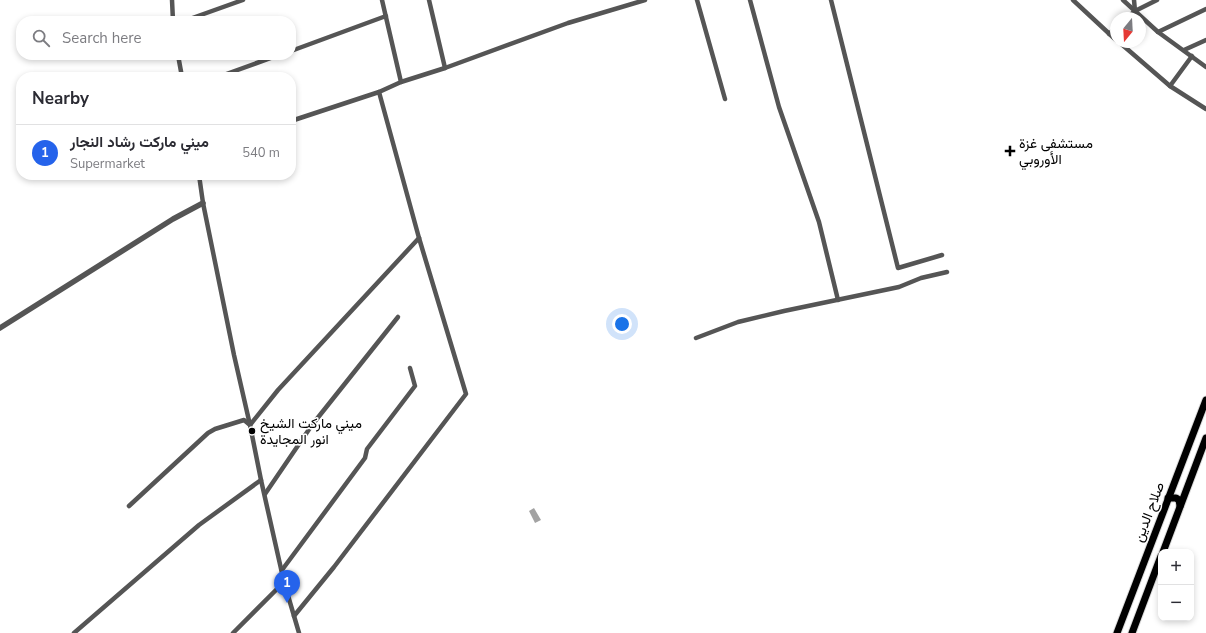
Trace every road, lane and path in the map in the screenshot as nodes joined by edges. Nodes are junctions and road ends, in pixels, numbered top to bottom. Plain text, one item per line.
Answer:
1 (172, 0) edge
2 (243, 0) edge
3 (382, 0) edge
4 (429, 0) edge
5 (645, 0) edge
6 (697, 0) edge
7 (750, 0) edge
8 (831, 0) edge
9 (1073, 0) edge
10 (1123, 0) edge
11 (1134, 0) edge
12 (1157, 0) edge
13 (1206, 9) edge
14 (1135, 11) junction
15 (173, 16) edge
16 (198, 16) edge
17 (386, 16) junction
18 (1158, 32) junction
19 (1109, 34) edge
20 (1206, 40) edge
21 (1126, 48) edge
22 (296, 49) edge
23 (1184, 50) junction
24 (1192, 56) junction
25 (179, 60) edge
26 (265, 60) edge
27 (1206, 67) edge
28 (445, 68) junction
29 (181, 72) edge
30 (232, 72) edge
31 (401, 82) junction
32 (1170, 86) junction
33 (379, 92) junction
34 (725, 99) dead end
35 (1206, 109) edge
36 (296, 119) edge
37 (200, 180) edge
38 (203, 203) junction
39 (419, 238) junction
40 (942, 255) dead end
41 (947, 272) dead end
42 (838, 300) junction
43 (398, 317) dead end
44 (0, 328) edge
45 (696, 338) dead end
46 (410, 368) dead end
47 (1206, 400) edge
48 (250, 425) junction
49 (1206, 438) edge
50 (261, 480) junction
51 (265, 494) junction
52 (1168, 498) junction
53 (129, 506) dead end
54 (1180, 506) junction
55 (1164, 549) edge
56 (1158, 564) edge
57 (282, 570) junction
58 (284, 582) junction
59 (294, 616) junction
60 (74, 633) edge
61 (233, 633) edge
62 (299, 633) edge
63 (1117, 633) edge
64 (1132, 633) edge

1 - 15 street
2 - 16 street
3 - 17 street
4 - 28 street
5 - 28 street
6 - 34 street
7 - 42 street
8 - 40 street
9 - 19 street
10 - 14 street
11 - 14 street
12 - 14 street
13 - 18 street
14 - 18 street
17 - 22 street
17 - 31 street
18 - 23 street
20 - 23 street
21 - 32 street
23 - 24 street
24 - 27 street
24 - 32 street
25 - 29 street
26 - 30 street
28 - 31 street
31 - 33 street
32 - 35 street
33 - 36 street
33 - 39 street
37 - 38 street
38 - 44 street
38 - 48 street
39 - 48 street
39 - 59 street
41 - 42 street
42 - 45 street
43 - 51 street
46 - 57 street
47 - 52 highway, صلاح الدين
48 - 50 street
48 - 53 street
49 - 54 highway, صلاح الدين
50 - 51 street
50 - 60 street
51 - 57 street
52 - 54 highway
52 - 63 highway, صلاح الدين
54 - 55 highway, صلاح الدين
56 - 64 highway, صلاح الدين
57 - 58 street
58 - 59 street
58 - 61 street
59 - 62 street

